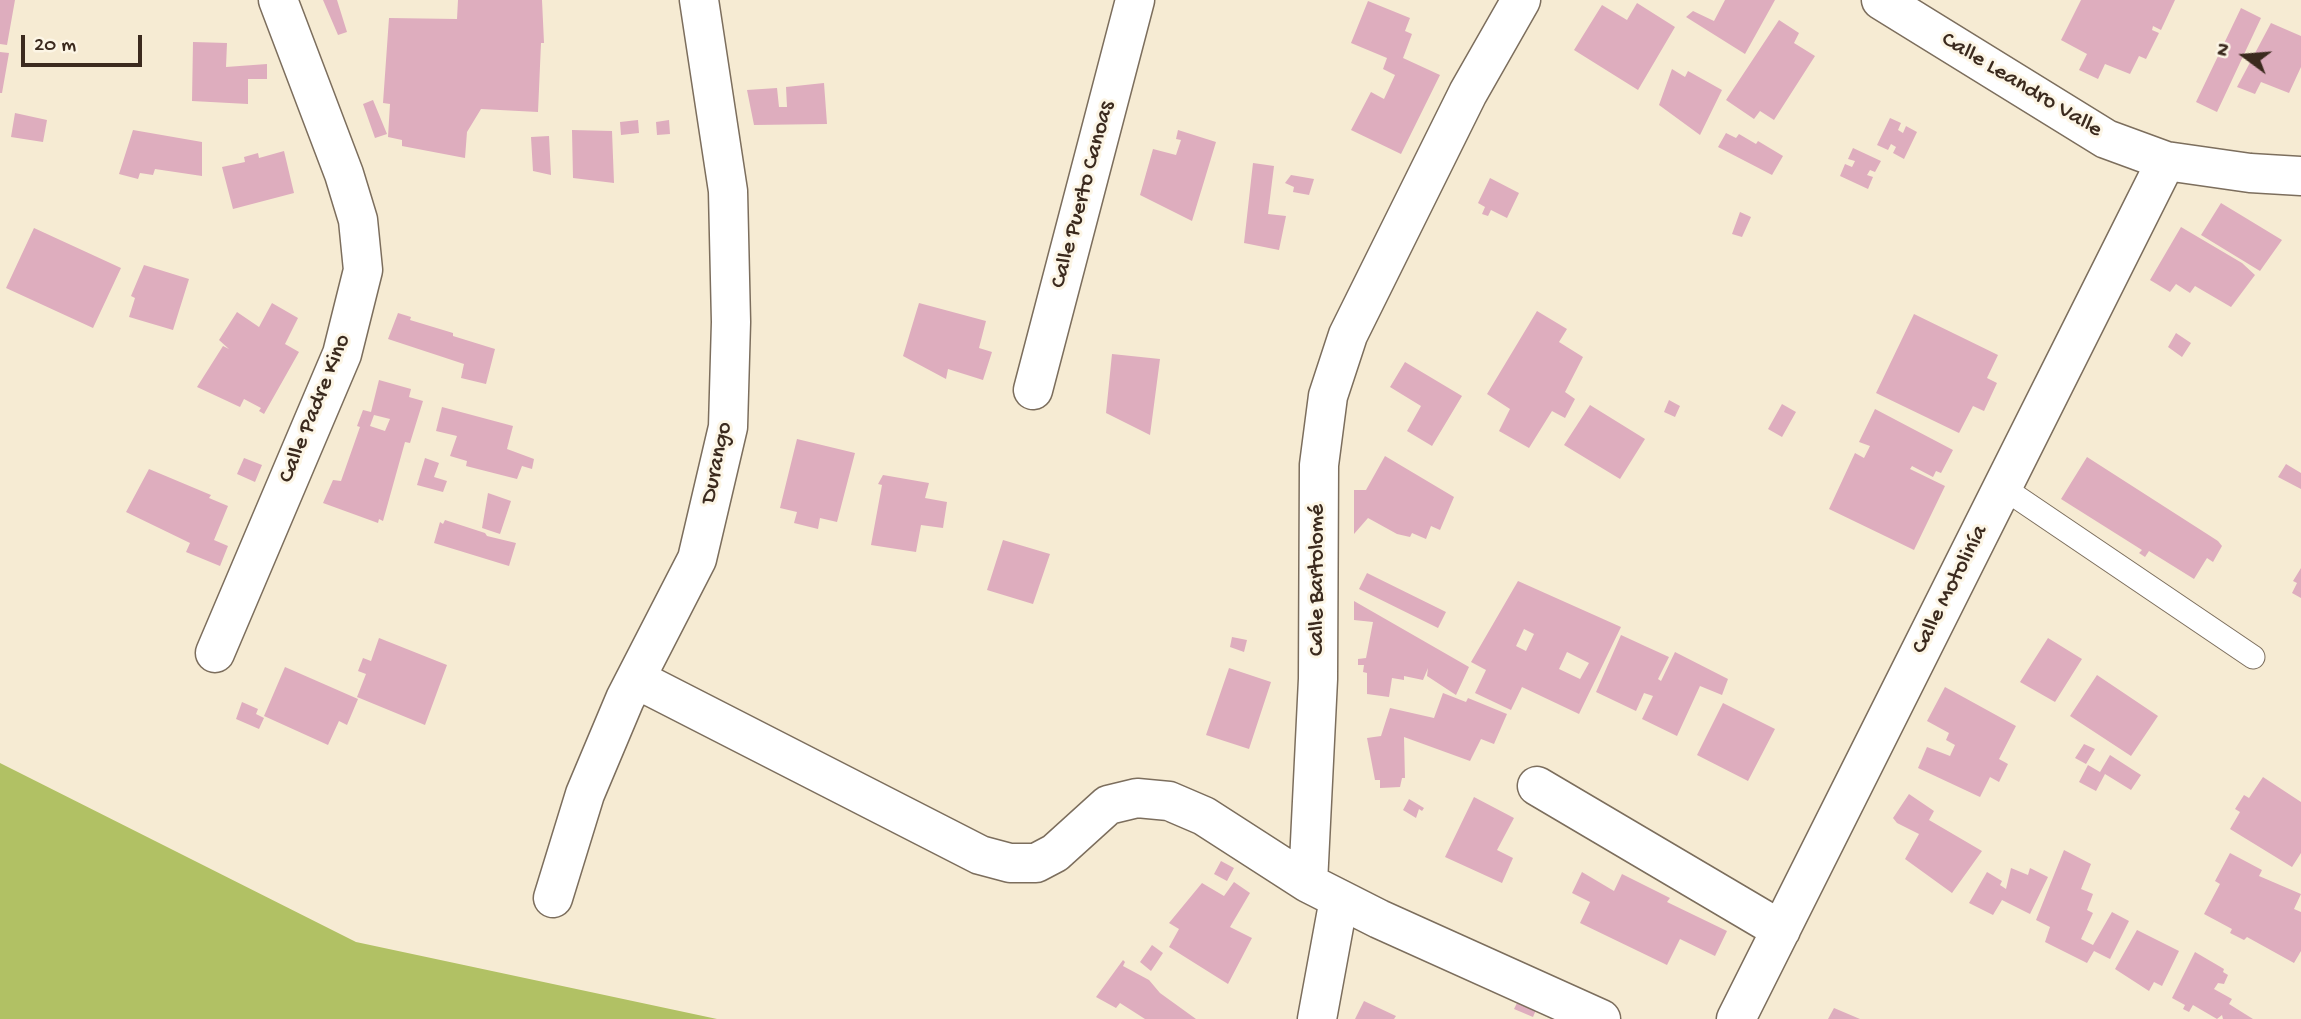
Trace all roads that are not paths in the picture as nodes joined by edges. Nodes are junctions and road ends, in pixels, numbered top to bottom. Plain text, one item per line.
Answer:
1 (278, 0) edge
2 (699, 0) edge
3 (1135, 0) edge
4 (1521, 0) edge
5 (1881, 0) edge
6 (2165, 161) junction
7 (2301, 176) edge
8 (1033, 390) dead end
9 (2002, 487) junction
10 (215, 653) dead end
11 (2253, 657) dead end
12 (636, 679) junction
13 (1537, 786) dead end
14 (1324, 891) junction
15 (553, 898) dead end
16 (1781, 930) junction
17 (1317, 1019) edge
18 (1601, 1019) edge
19 (1736, 1019) edge

1 - 10 street, Calle Padre Kino
2 - 12 street, Durango
3 - 8 street, Calle Puerto Canoas
4 - 14 street, Calle Bartolomé
5 - 6 street, Calle Leandro Valle
6 - 7 street, Calle Leandro Valle
6 - 9 street, Calle Motolinía
9 - 11 lane
9 - 16 street, Calle Motolinía
12 - 14 street
12 - 15 street, Durango
13 - 16 street
14 - 17 street, Calle Bartolomé
14 - 18 street
16 - 19 street, Calle Motolinía

